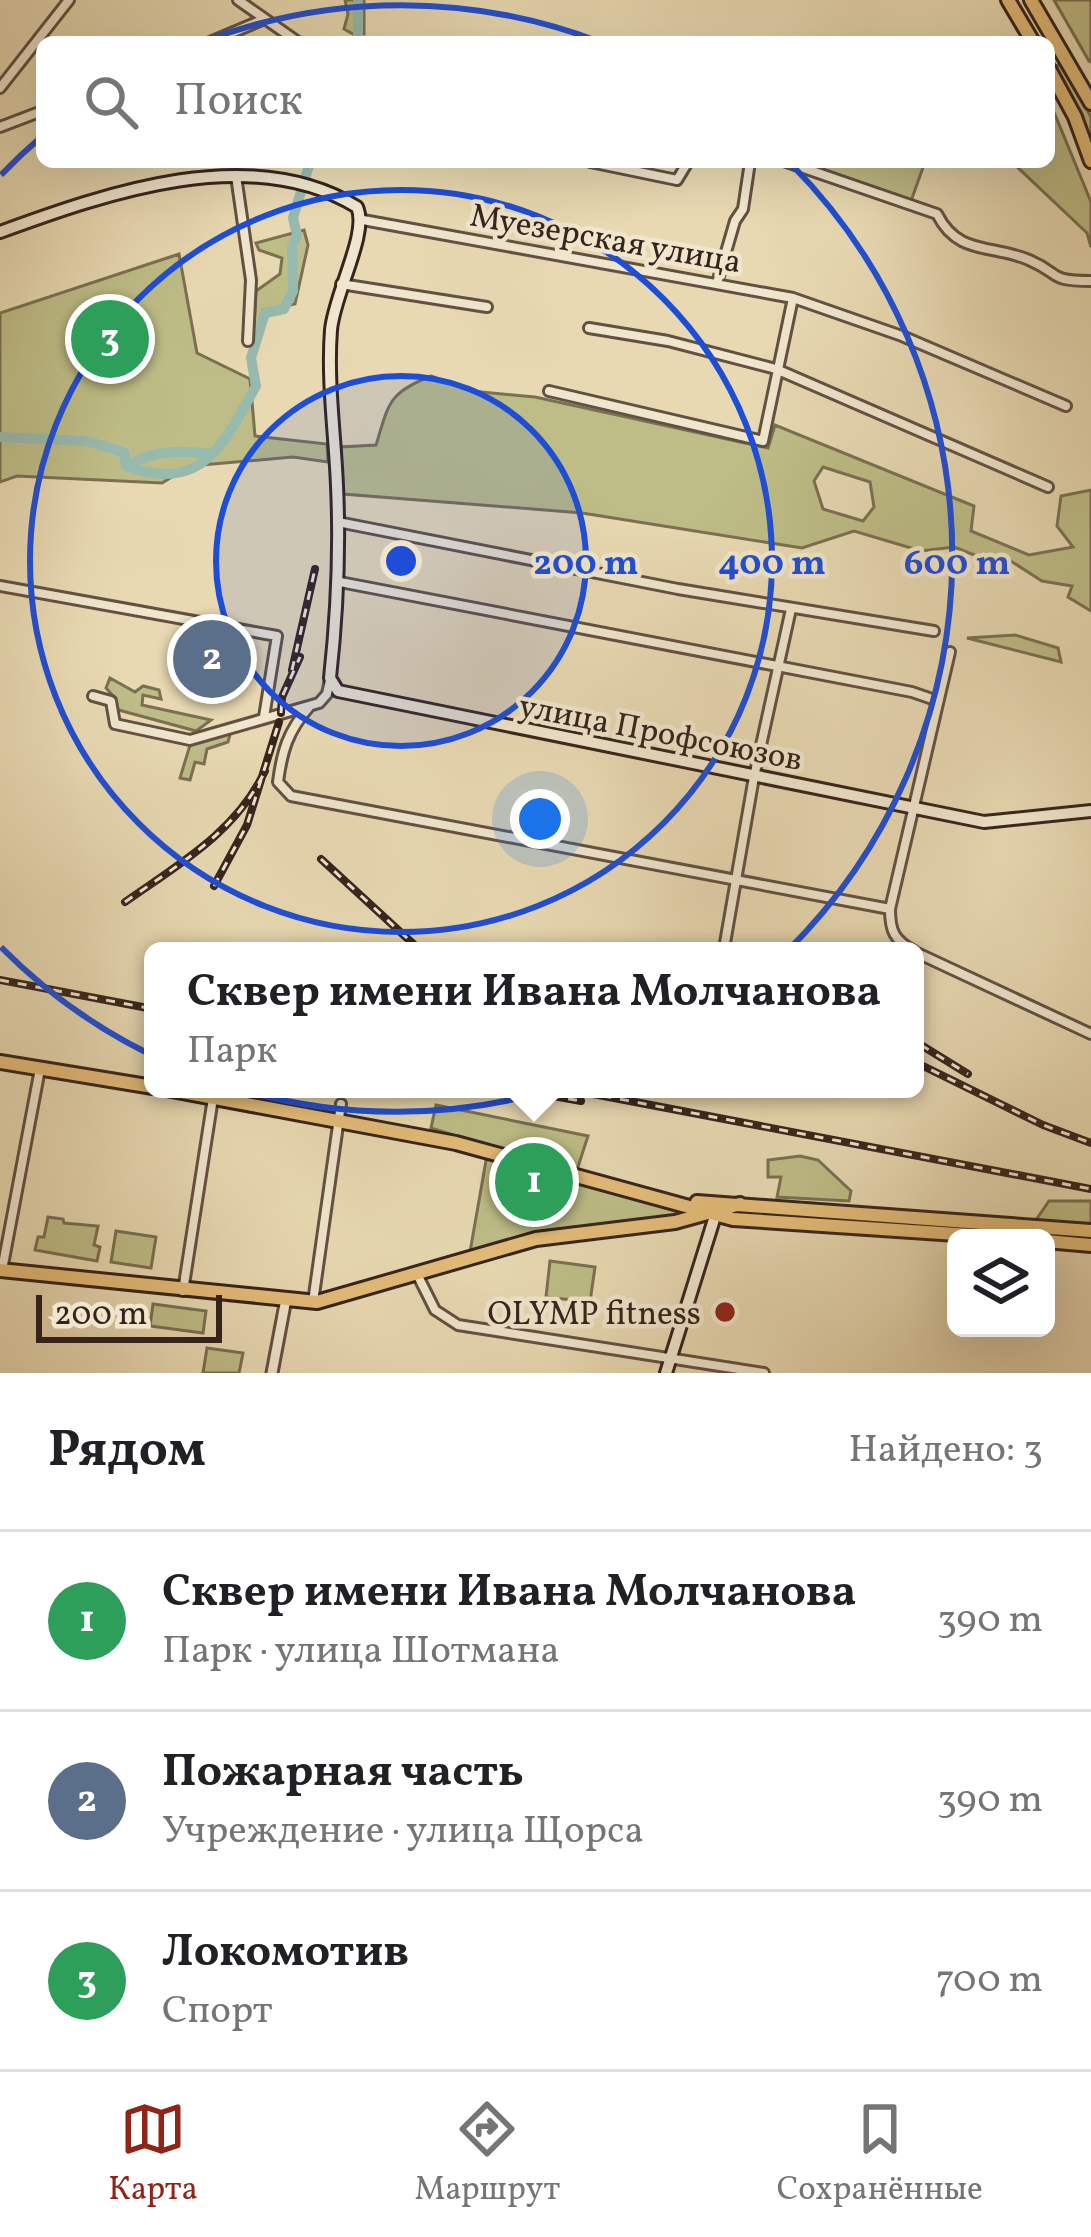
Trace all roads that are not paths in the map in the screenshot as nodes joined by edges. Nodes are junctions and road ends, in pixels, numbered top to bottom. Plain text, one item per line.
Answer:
1 (69, 0) edge
2 (238, 0) edge
3 (1008, 0) edge
4 (1031, 0) edge
5 (262, 20) junction
6 (41, 36) edge
7 (224, 36) edge
8 (288, 36) edge
9 (1029, 36) edge
10 (1049, 36) edge
11 (36, 42) edge
12 (1055, 45) edge
13 (1065, 57) junction
14 (1055, 63) edge
15 (1055, 79) edge
16 (0, 88) edge
17 (1091, 103) edge
18 (36, 114) edge
19 (0, 127) edge
20 (1091, 161) edge
21 (617, 168) edge
22 (685, 168) edge
23 (749, 168) edge
24 (803, 168) edge
25 (236, 174) junction
26 (363, 220) junction
27 (0, 232) edge
28 (1091, 280) edge
29 (717, 283) junction
30 (341, 284) junction
31 (794, 298) junction
32 (487, 307) dead end
33 (589, 328) dead end
34 (248, 340) dead end
35 (776, 369) junction
36 (549, 391) dead end
37 (1066, 406) dead end
38 (1048, 488) dead end
39 (338, 522) junction
40 (340, 582) junction
41 (0, 586) edge
42 (791, 609) junction
43 (934, 632) dead end
44 (950, 652) dead end
45 (779, 668) junction
46 (330, 678) junction
47 (93, 696) dead end
48 (938, 700) junction
49 (309, 707) junction
50 (265, 717) junction
51 (754, 777) junction
52 (910, 808) junction
53 (1091, 811) edge
54 (734, 882) junction
55 (890, 909) junction
56 (725, 942) edge
57 (903, 942) edge
58 (924, 956) edge
59 (1091, 1034) edge
60 (0, 1061) edge
61 (40, 1069) junction
62 (144, 1086) edge
63 (214, 1098) edge
64 (220, 1098) edge
65 (341, 1104) dead end
66 (338, 1119) junction
67 (680, 1203) junction
68 (740, 1204) junction
69 (716, 1214) junction
70 (733, 1219) junction
71 (846, 1220) junction
72 (680, 1221) junction
73 (986, 1229) edge
74 (712, 1230) junction
75 (947, 1231) edge
76 (1091, 1231) edge
77 (1055, 1232) edge
78 (1055, 1241) edge
79 (1091, 1244) edge
80 (1, 1272) edge
81 (417, 1273) junction
82 (183, 1291) junction
83 (286, 1299) junction
84 (313, 1302) junction
85 (670, 1358) junction
86 (272, 1373) edge
87 (665, 1373) edge
88 (764, 1373) edge

1 - 6 street
2 - 5 street
3 - 9 main road
4 - 10 main road
5 - 7 street
5 - 8 street
11 - 16 street
12 - 13 main road
13 - 14 main road
13 - 17 main road
15 - 20 main road
18 - 19 street
21 - 22 street
23 - 29 street
24 - 28 street
25 - 26 main road, Муезерская улица
25 - 27 main road, Муезерская улица
25 - 34 street
26 - 29 street, Муезерская улица
26 - 30 main road
29 - 31 street, Муезерская улица
30 - 32 street
30 - 39 main road
31 - 35 street
31 - 37 street, Муезерская улица
33 - 35 street
35 - 36 street
35 - 38 street
39 - 40 main road
39 - 42 street
40 - 45 street
40 - 46 main road
41 - 50 street
42 - 43 street
42 - 45 street
44 - 48 street
45 - 48 street
45 - 51 street
46 - 49 street
46 - 51 main road, улица Профсоюзов
47 - 50 street
48 - 52 street
49 - 50 street
49 - 54 street
51 - 52 main road, улица Профсоюзов
51 - 54 street
52 - 53 main road, улица Профсоюзов
52 - 55 street
54 - 55 street
54 - 56 street
55 - 57 street
58 - 59 street
60 - 61 main road
61 - 62 main road
61 - 80 street
63 - 82 street
64 - 66 main road
65 - 66 street
66 - 67 main road
66 - 84 street
67 - 68 main road
67 - 69 main road
67 - 72 main road
68 - 69 main road
68 - 71 main road
69 - 70 main road
69 - 72 main road
69 - 74 main road
70 - 71 main road
70 - 74 main road
71 - 73 main road
71 - 75 main road
72 - 74 main road
72 - 81 main road
74 - 85 main road
76 - 77 main road
78 - 79 main road
80 - 82 main road
81 - 84 main road
81 - 85 street
82 - 83 main road
83 - 84 main road
83 - 86 street
85 - 87 main road
85 - 88 street

